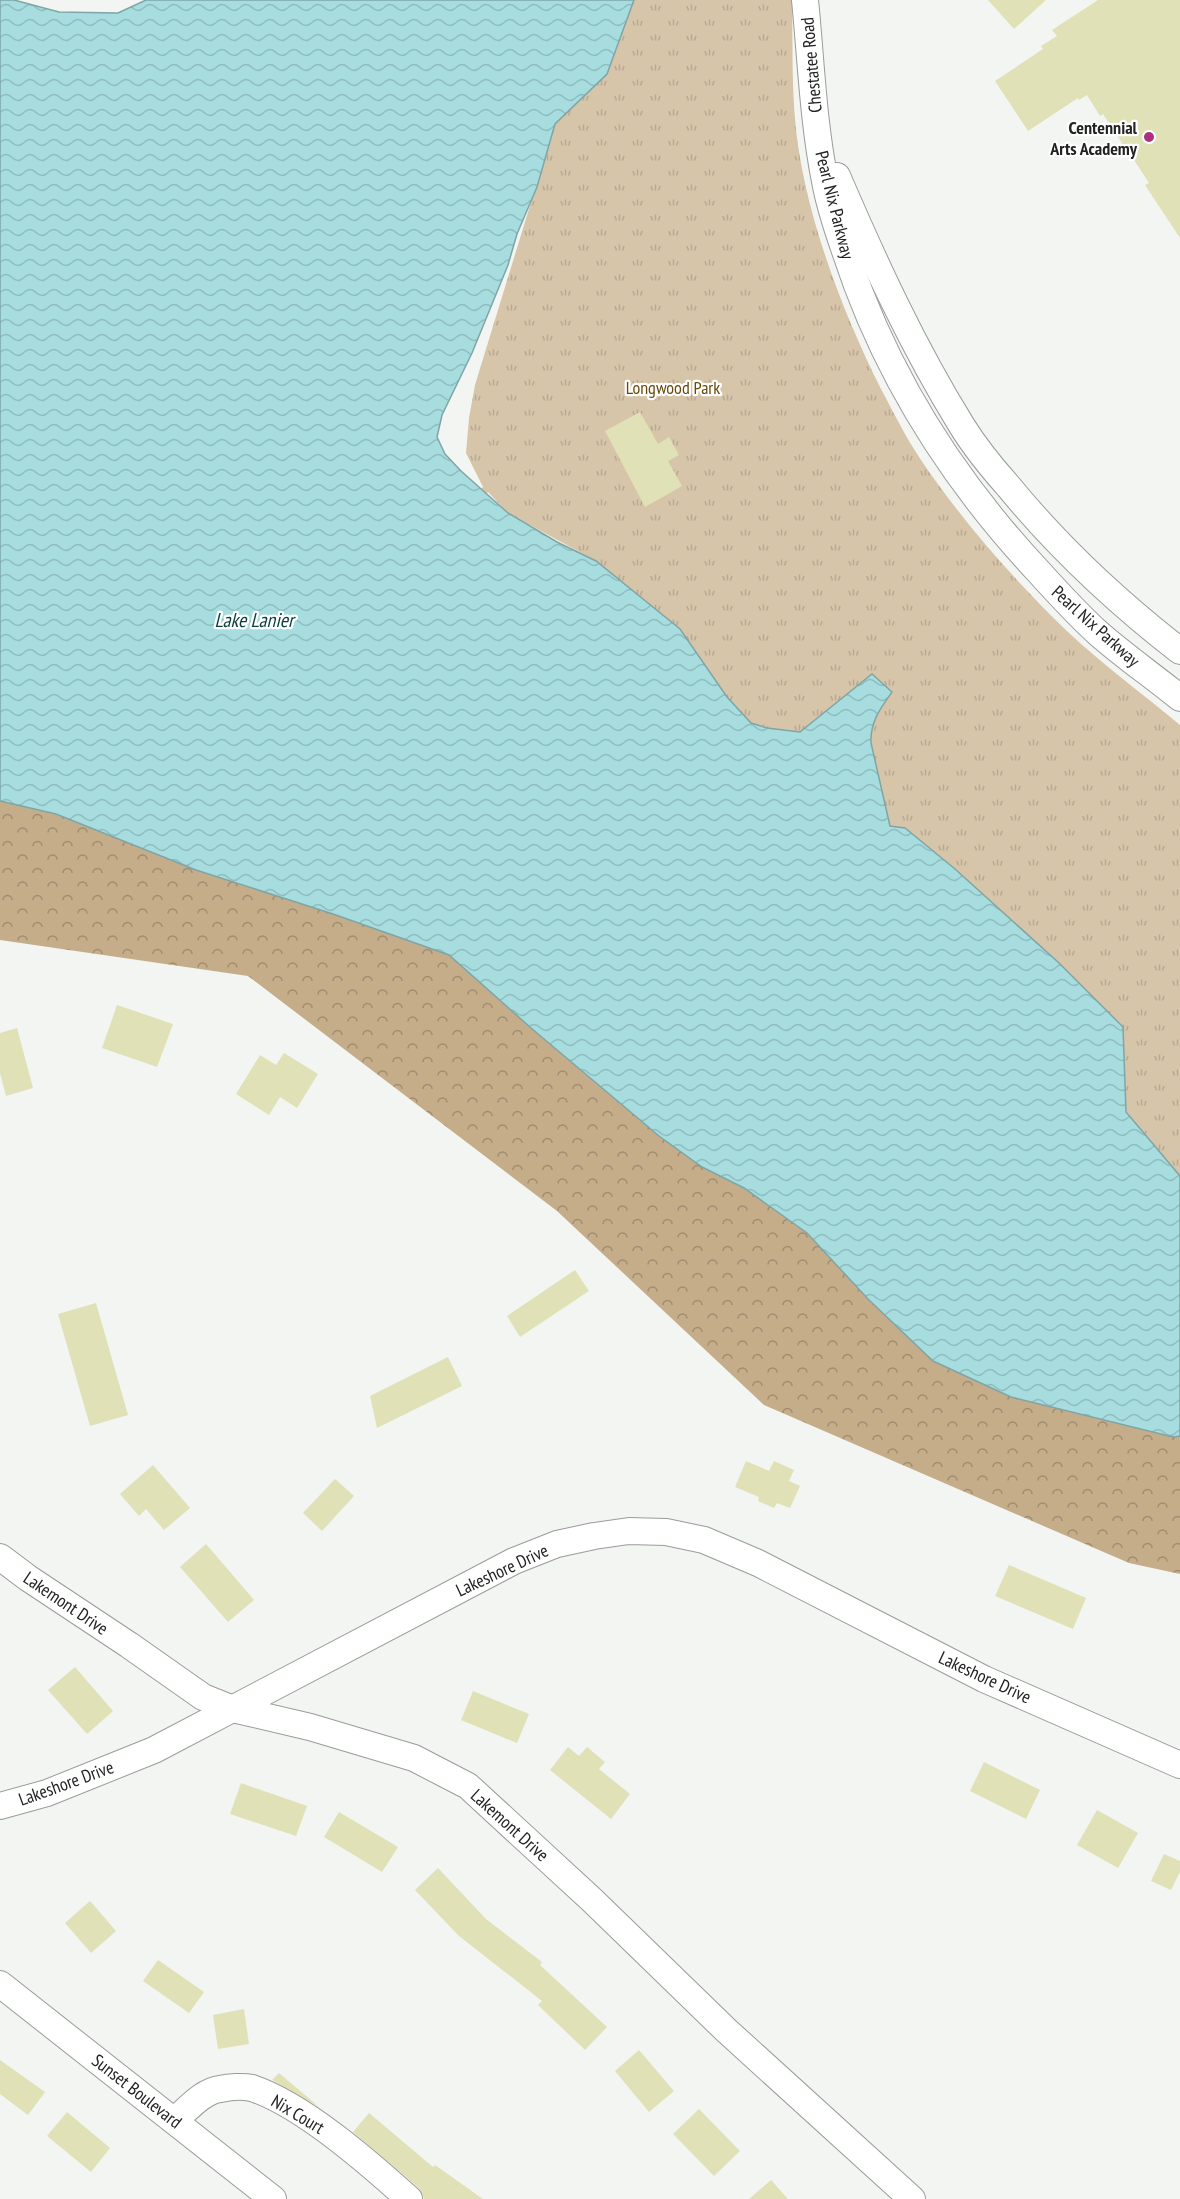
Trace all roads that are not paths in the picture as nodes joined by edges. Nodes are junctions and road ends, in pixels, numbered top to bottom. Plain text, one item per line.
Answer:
1 (805, 0) edge
2 (817, 129) junction
3 (1180, 651) edge
4 (1180, 698) edge
5 (0, 1557) edge
6 (233, 1709) junction
7 (1180, 1765) edge
8 (0, 1806) edge
9 (0, 1984) edge
10 (176, 2120) junction
11 (273, 2199) edge
12 (409, 2199) edge
13 (912, 2199) edge

1 - 2 street, Chestatee Road
2 - 3 street, Pearl Nix Parkway
2 - 4 street, Pearl Nix Parkway
5 - 6 street, Lakemont Drive
6 - 7 street, Lakeshore Drive
6 - 8 street, Lakeshore Drive
6 - 13 street, Lakemont Drive
9 - 10 street, Sunset Boulevard
10 - 11 street, Sunset Boulevard
10 - 12 street, Nix Court

